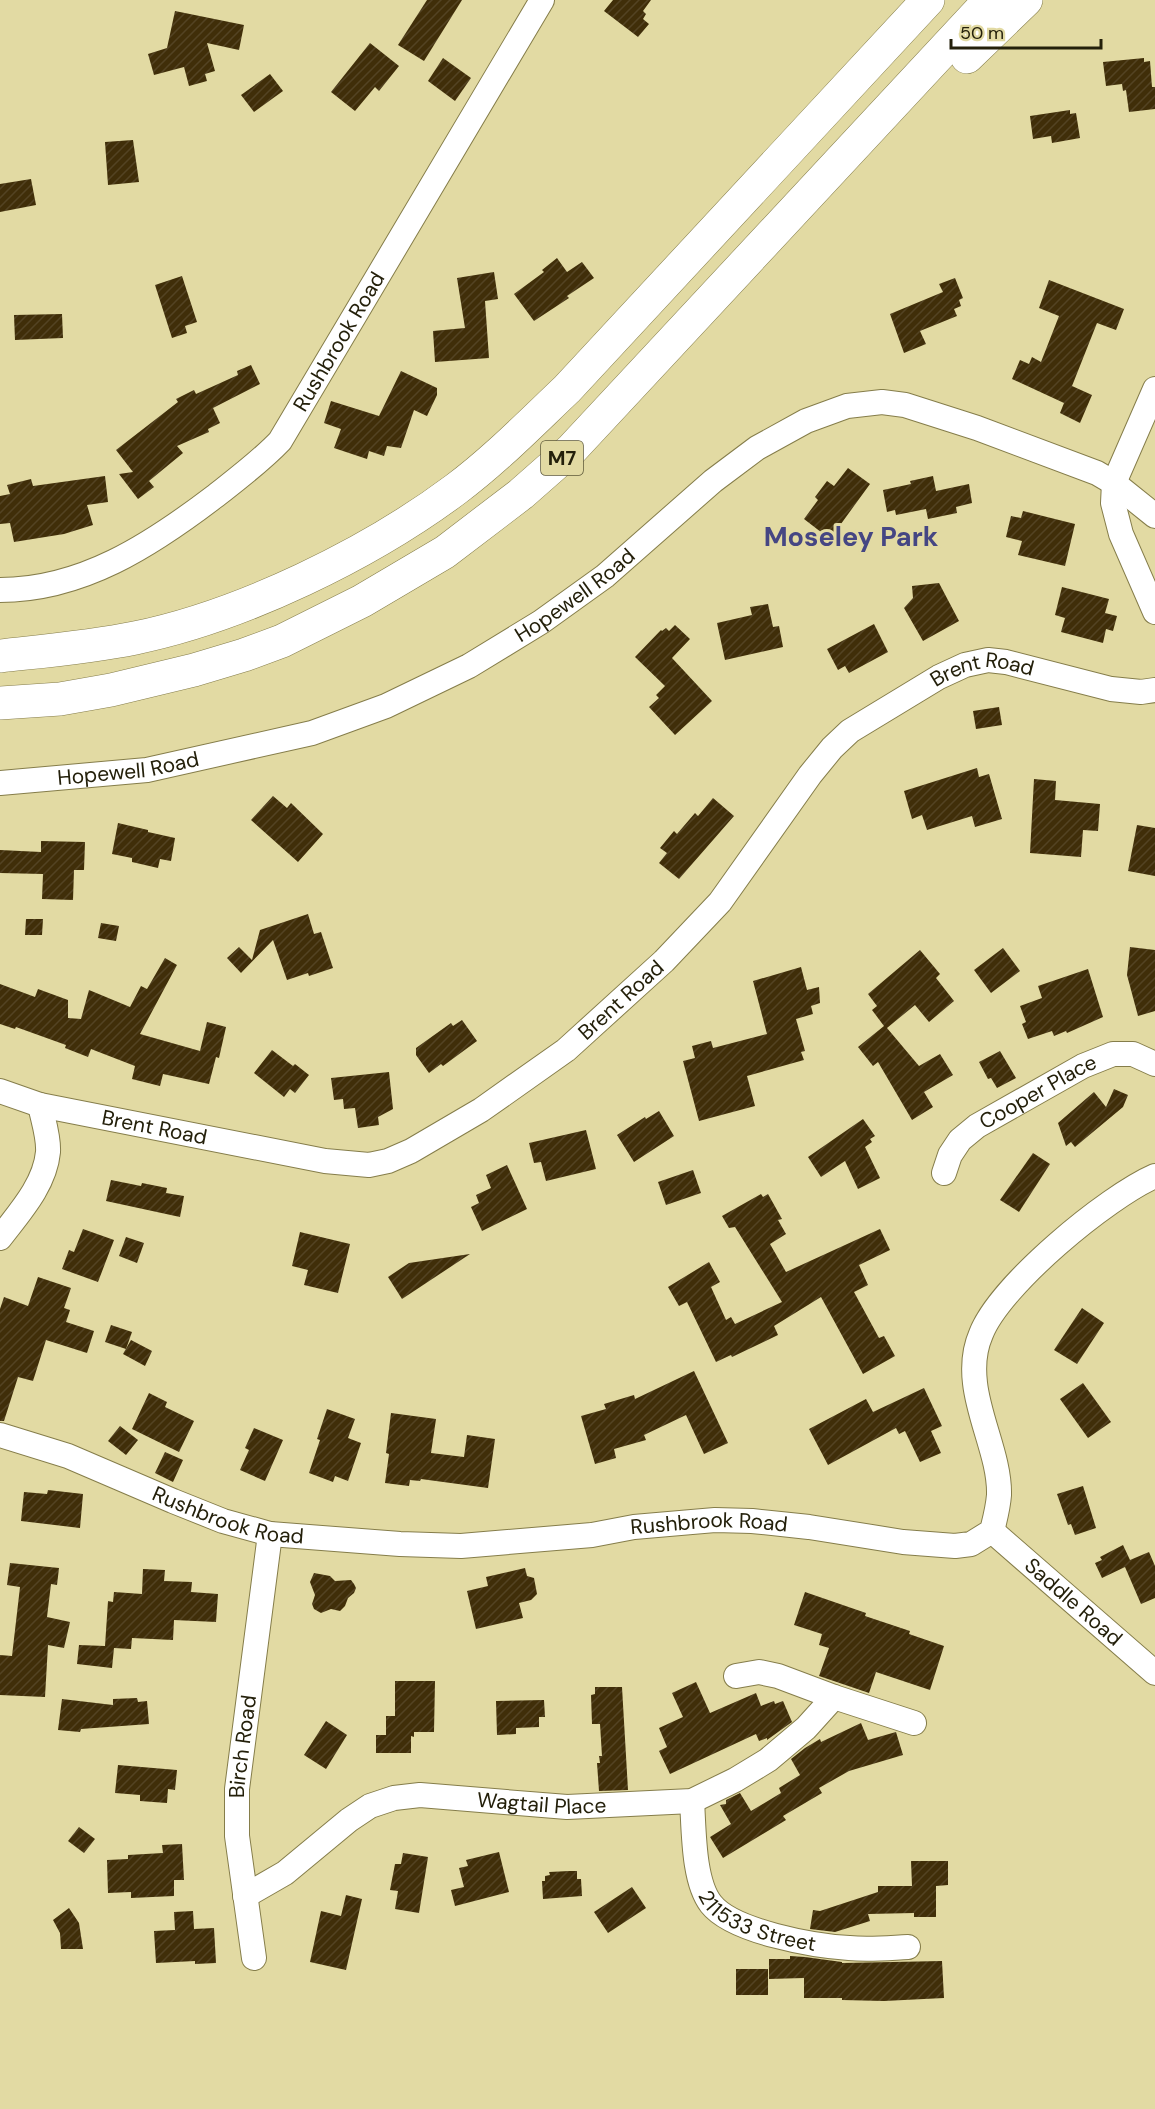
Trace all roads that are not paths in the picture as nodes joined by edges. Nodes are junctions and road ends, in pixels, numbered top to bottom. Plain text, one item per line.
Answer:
1 (542, 0) edge
2 (903, 0) edge
3 (928, 0) edge
4 (990, 0) edge
5 (1026, 0) edge
6 (763, 179) junction
7 (717, 295) junction
8 (1155, 389) edge
9 (1114, 483) junction
10 (1155, 516) edge
11 (0, 590) edge
12 (1155, 612) edge
13 (0, 656) edge
14 (1155, 690) edge
15 (0, 703) edge
16 (0, 783) edge
17 (1155, 1064) edge
18 (0, 1091) edge
19 (40, 1105) junction
20 (944, 1173) dead end
21 (1155, 1176) edge
22 (0, 1238) edge
23 (0, 1435) edge
24 (992, 1531) junction
25 (270, 1534) junction
26 (1155, 1673) edge
27 (736, 1676) dead end
28 (834, 1697) junction
29 (914, 1723) dead end
30 (692, 1801) junction
31 (245, 1896) junction
32 (909, 1947) dead end
33 (254, 1958) dead end

1 - 11 street, Rushbrook Road
2 - 6 highway
3 - 6 highway, M7
4 - 7 highway, M7
5 - 7 highway
6 - 13 highway, M7
7 - 15 highway, M7
8 - 9 street
9 - 10 street, Hopewell Road
9 - 12 street
9 - 16 street, Hopewell Road
14 - 19 street, Brent Road
17 - 20 street, Cooper Place
18 - 19 street, Brent Road
19 - 22 street
21 - 24 street
23 - 25 street, Rushbrook Road
24 - 25 street, Rushbrook Road
24 - 26 street, Saddle Road
25 - 31 street, Birch Road
27 - 28 street
28 - 29 street
28 - 30 street, Wagtail Place
30 - 31 street, Wagtail Place
30 - 32 street, 211533 Street
31 - 33 street, Birch Road

